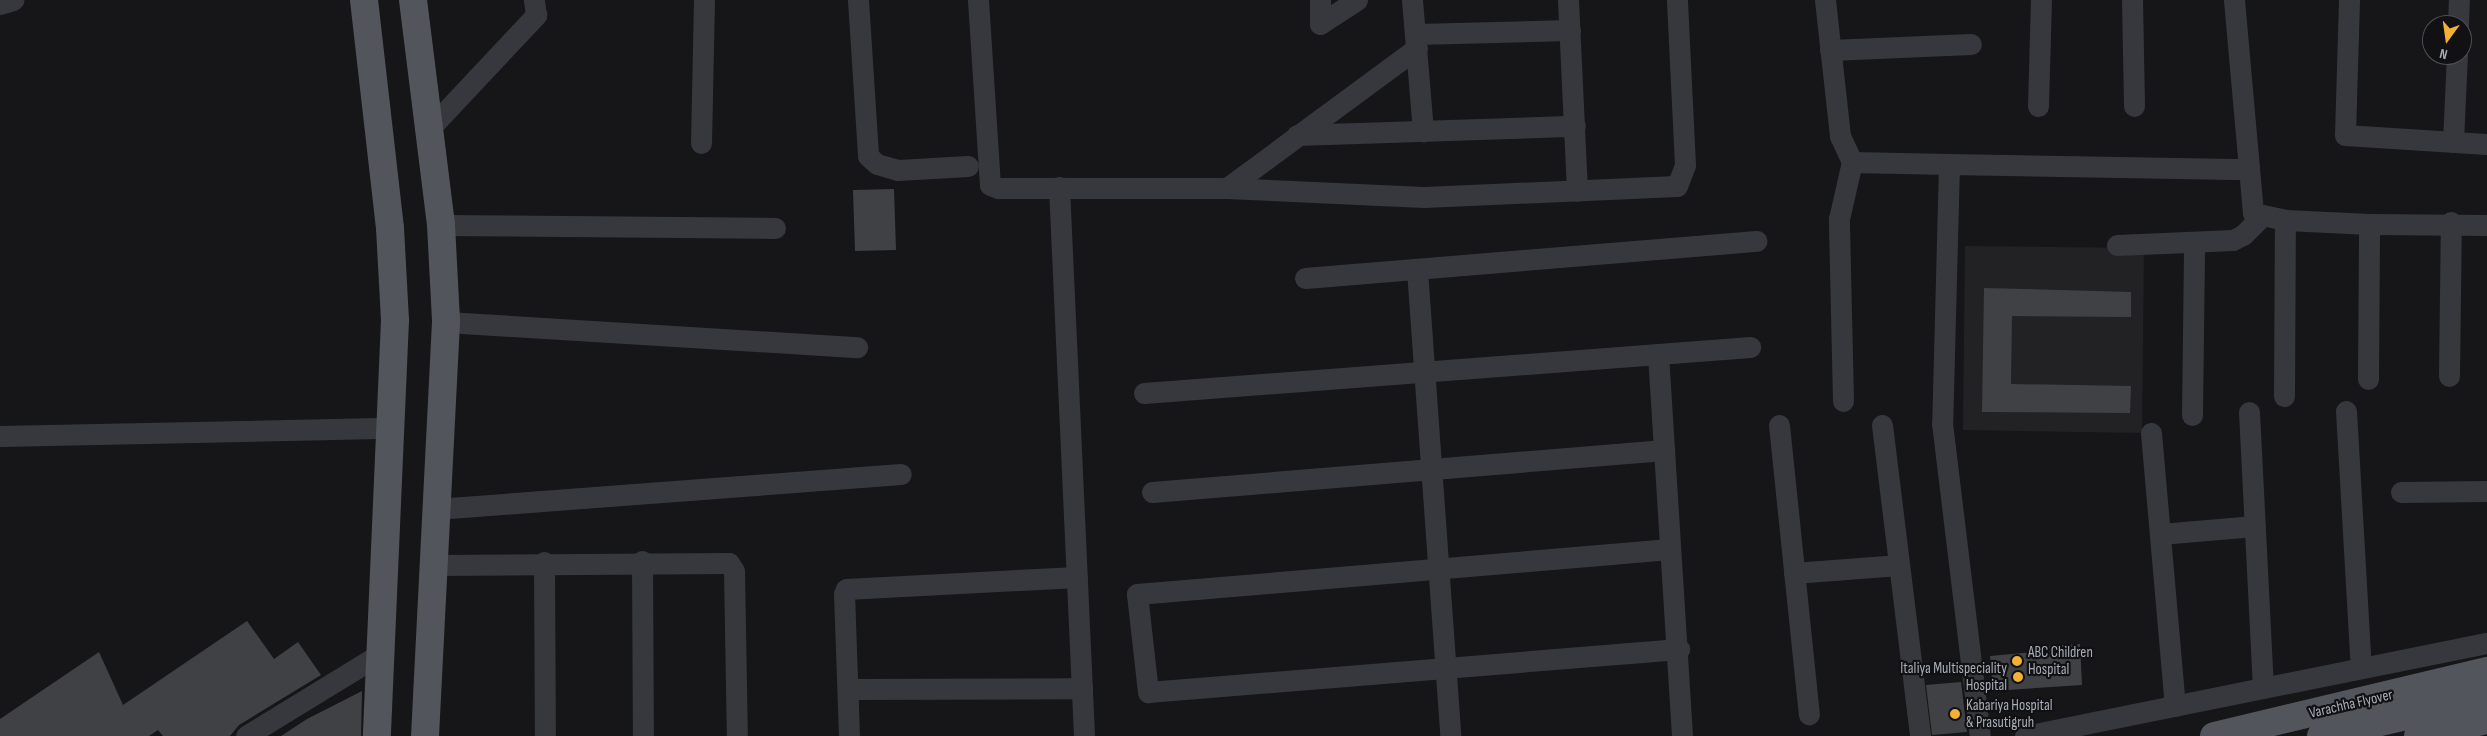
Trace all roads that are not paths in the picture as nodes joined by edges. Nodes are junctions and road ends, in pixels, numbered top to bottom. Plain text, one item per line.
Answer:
1 (13, 0) edge
2 (364, 0) edge
3 (413, 0) edge
4 (534, 0) edge
5 (704, 0) edge
6 (858, 0) edge
7 (978, 0) edge
8 (1320, 0) edge
9 (1357, 0) edge
10 (1412, 0) edge
11 (1568, 0) edge
12 (1677, 0) edge
13 (1825, 0) edge
14 (2040, 0) edge
15 (2132, 0) edge
16 (2234, 0) edge
17 (2349, 0) edge
18 (2459, 0) edge
19 (0, 4) edge
20 (2458, 15) edge
21 (1570, 30) junction
22 (1416, 41) junction
23 (1971, 44) dead end
24 (1830, 50) junction
25 (2457, 65) edge
26 (2038, 106) dead end
27 (2134, 106) dead end
28 (1575, 126) junction
29 (431, 127) junction
30 (1422, 132) junction
31 (1297, 135) junction
32 (2453, 142) junction
33 (701, 143) dead end
34 (2487, 144) edge
35 (1852, 162) junction
36 (1949, 164) junction
37 (968, 166) dead end
38 (2249, 169) junction
39 (1059, 187) junction
40 (1227, 188) junction
41 (1577, 191) junction
42 (2263, 215) junction
43 (2285, 220) junction
44 (2452, 222) junction
45 (2370, 224) junction
46 (2487, 224) edge
47 (441, 225) junction
48 (776, 228) dead end
49 (1756, 241) dead end
50 (2194, 243) junction
51 (2117, 245) dead end
52 (1417, 270) junction
53 (1305, 278) dead end
54 (446, 322) junction
55 (857, 347) dead end
56 (1750, 347) dead end
57 (1658, 354) junction
58 (1426, 371) junction
59 (2449, 376) dead end
60 (2368, 378) dead end
61 (1144, 393) dead end
62 (2284, 396) dead end
63 (1843, 401) dead end
64 (2346, 411) dead end
65 (2249, 412) dead end
66 (2192, 415) dead end
67 (1779, 425) dead end
68 (1882, 425) dead end
69 (390, 428) junction
70 (2151, 434) dead end
71 (0, 436) edge
72 (1664, 450) junction
73 (1431, 467) junction
74 (901, 474) dead end
75 (2487, 491) edge
76 (1152, 492) dead end
77 (2401, 492) dead end
78 (436, 508) junction
79 (2255, 526) junction
80 (2160, 534) junction
81 (1670, 549) junction
82 (642, 561) junction
83 (544, 562) junction
84 (433, 565) junction
85 (1899, 565) junction
86 (1437, 569) junction
87 (1794, 573) junction
88 (1077, 577) junction
89 (2487, 643) edge
90 (1679, 649) junction
91 (380, 654) junction
92 (1444, 666) junction
93 (2361, 668) junction
94 (2487, 671) edge
95 (1082, 688) junction
96 (2263, 688) junction
97 (848, 689) junction
98 (2487, 697) edge
99 (2175, 706) junction
100 (1809, 714) dead end
101 (2487, 720) edge
102 (2487, 734) edge
103 (246, 736) edge
104 (377, 736) edge
105 (425, 736) edge
106 (545, 736) edge
107 (643, 736) edge
108 (737, 736) edge
109 (849, 736) edge
110 (1084, 736) edge
111 (1450, 736) edge
112 (1682, 736) edge
113 (1920, 736) edge
114 (1980, 736) edge
115 (2025, 736) edge
116 (2214, 736) edge
117 (2321, 736) edge
118 (2418, 736) edge
119 (2479, 736) edge

1 - 19 street
2 - 69 main road
3 - 29 main road
4 - 29 street
5 - 33 street
6 - 37 street
7 - 39 street
8 - 9 street
10 - 22 street
11 - 21 street
12 - 41 street
13 - 24 street
14 - 26 street
15 - 27 street
16 - 38 street
17 - 32 street
18 - 20 street
21 - 22 street
21 - 28 street
22 - 30 street
22 - 31 street
23 - 24 street
24 - 35 street
25 - 32 street
28 - 30 street
28 - 41 street
29 - 47 main road
30 - 31 street
31 - 40 street
32 - 34 street
35 - 36 street
35 - 63 street
36 - 38 street
36 - 114 street
38 - 42 street
39 - 40 street
39 - 88 street
40 - 41 street
42 - 43 street
42 - 50 street
43 - 45 street
43 - 62 street
44 - 45 street
44 - 46 street
44 - 59 street
45 - 60 street
47 - 48 street
47 - 54 main road
49 - 52 street
50 - 51 street
50 - 66 street
52 - 53 street
52 - 58 street
54 - 55 street
54 - 78 main road
56 - 57 street
57 - 58 street
57 - 72 street
58 - 61 street
58 - 73 street
64 - 93 street
65 - 79 street
67 - 87 street
68 - 85 street
69 - 71 street
69 - 91 main road
70 - 80 street
72 - 73 street
72 - 81 street
73 - 76 street
73 - 86 street
74 - 78 street
75 - 77 street
78 - 84 main road
79 - 80 street
79 - 96 street
80 - 99 street
81 - 86 street
81 - 90 street
82 - 83 street
82 - 107 street
82 - 108 street
83 - 84 street
83 - 106 street
84 - 105 main road
85 - 87 street
85 - 113 street
86 - 92 street
86 - 92 street
87 - 100 street
88 - 95 street
88 - 97 street
89 - 93 street
90 - 92 street
90 - 112 street
91 - 103 street
91 - 104 main road
92 - 111 street
93 - 96 street
94 - 116 main road, Varachha Flyover
95 - 97 street
95 - 110 street
96 - 99 street
97 - 109 street
98 - 117 main road, Varachha Flyover
99 - 115 street
101 - 118 main road
102 - 119 street

